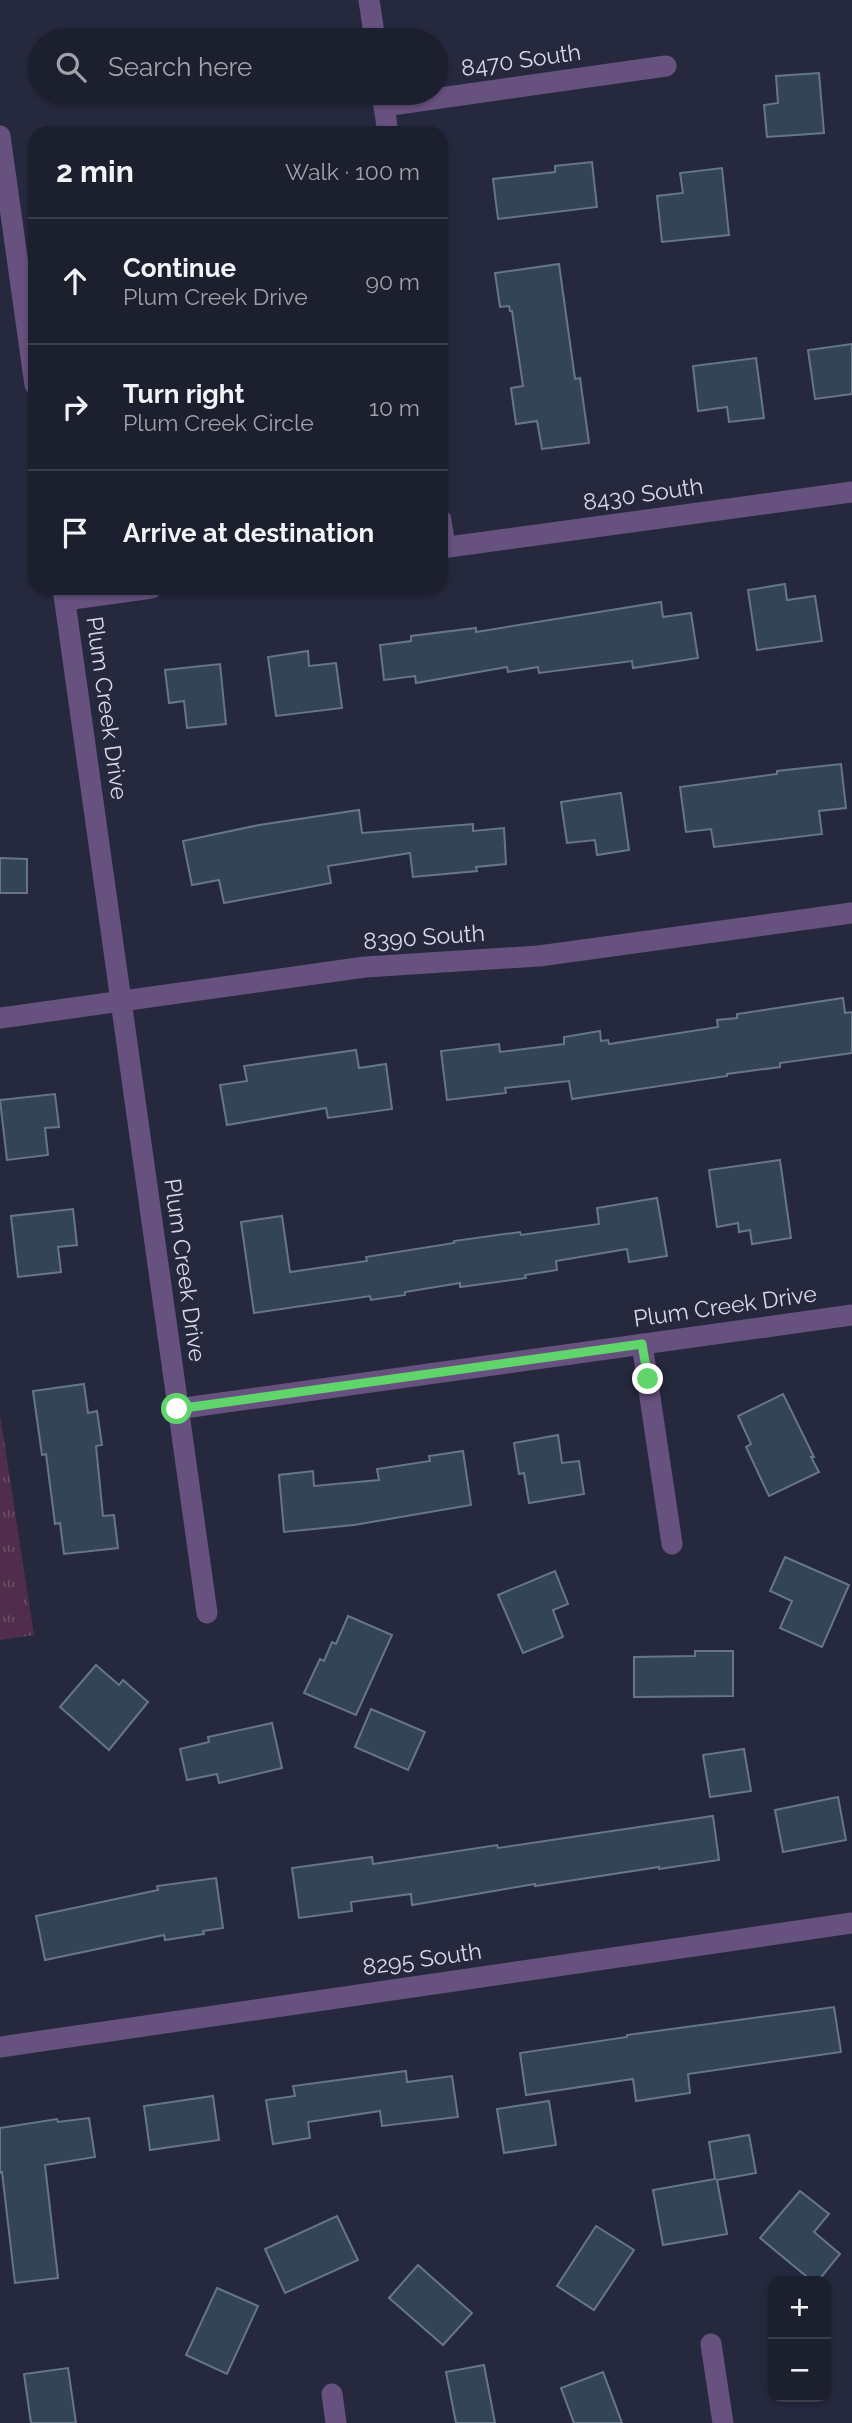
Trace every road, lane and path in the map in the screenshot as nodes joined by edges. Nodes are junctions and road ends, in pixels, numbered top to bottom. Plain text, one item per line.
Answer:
1 (369, 0) edge
2 (373, 28) edge
3 (666, 66) dead end
4 (448, 91) edge
5 (384, 105) edge
6 (387, 126) edge
7 (0, 136) edge
8 (28, 335) edge
9 (852, 492) edge
10 (448, 547) edge
11 (64, 595) edge
12 (852, 913) edge
13 (122, 1000) junction
14 (0, 1018) edge
15 (852, 1315) edge
16 (642, 1344) junction
17 (177, 1409) junction
18 (672, 1544) dead end
19 (207, 1612) dead end
20 (852, 1923) edge
21 (0, 2047) edge
22 (712, 2344) dead end
23 (332, 2394) dead end
24 (336, 2423) edge
25 (723, 2423) edge

1 - 2 street
3 - 4 street, 8470 South
5 - 6 street
7 - 8 street
9 - 10 street, 8430 South
11 - 13 street, Plum Creek Drive
12 - 13 street, 8390 South
13 - 14 street, 8390 South
13 - 17 street, Plum Creek Drive
15 - 16 street, Plum Creek Drive
16 - 17 street, Plum Creek Drive
16 - 18 street
17 - 19 street
20 - 21 street, 8295 South
22 - 25 street
23 - 24 street

